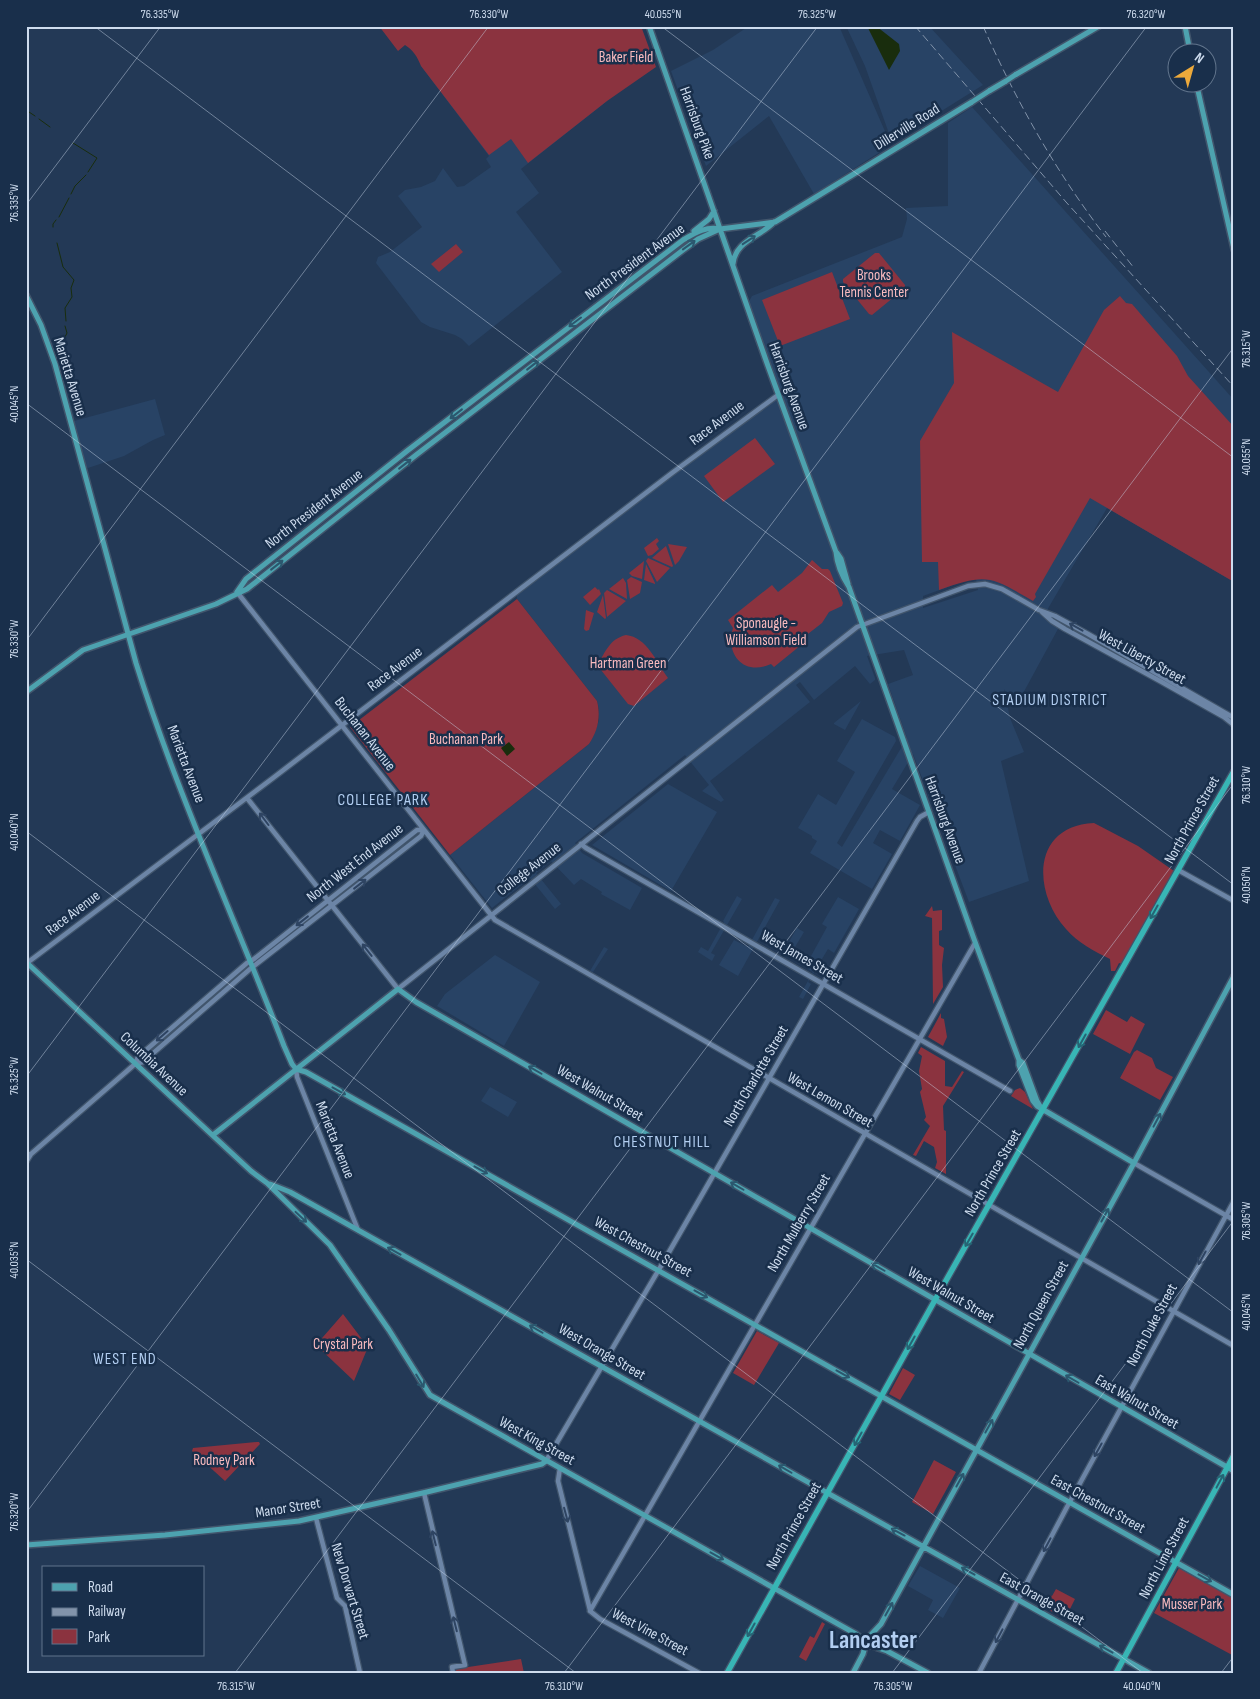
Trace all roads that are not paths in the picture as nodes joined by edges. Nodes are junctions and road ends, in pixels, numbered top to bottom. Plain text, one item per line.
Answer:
1 (649, 26) edge
2 (1099, 26) edge
3 (1185, 26) edge
4 (1188, 42) edge
5 (1198, 92) edge
6 (714, 210) junction
7 (775, 222) junction
8 (720, 229) junction
9 (683, 240) junction
10 (1234, 249) edge
11 (733, 265) junction
12 (26, 294) edge
13 (778, 395) junction
14 (237, 592) junction
15 (1039, 610) junction
16 (862, 624) junction
17 (128, 633) junction
18 (26, 692) edge
19 (1234, 718) edge
20 (342, 725) junction
21 (1234, 725) edge
22 (1234, 771) edge
23 (247, 798) junction
24 (929, 812) junction
25 (424, 830) junction
26 (199, 834) junction
27 (582, 844) junction
28 (1178, 870) junction
29 (328, 900) junction
30 (1234, 901) edge
31 (332, 906) junction
32 (491, 915) junction
33 (975, 943) junction
34 (250, 961) junction
35 (27, 962) edge
36 (253, 967) junction
37 (1234, 976) edge
38 (823, 984) junction
39 (398, 989) junction
40 (919, 1039) junction
41 (135, 1064) junction
42 (296, 1069) junction
43 (769, 1079) junction
44 (1010, 1091) dead end
45 (1043, 1111) junction
46 (213, 1134) junction
47 (865, 1134) junction
48 (28, 1155) edge
49 (26, 1162) edge
50 (1134, 1163) junction
51 (714, 1173) junction
52 (267, 1183) junction
53 (1234, 1201) edge
54 (989, 1205) junction
55 (1226, 1216) junction
56 (1234, 1220) edge
57 (810, 1228) junction
58 (358, 1230) junction
59 (1081, 1258) junction
60 (659, 1270) junction
61 (935, 1300) junction
62 (1173, 1311) junction
63 (755, 1325) junction
64 (1234, 1346) edge
65 (1028, 1354) junction
66 (601, 1366) junction
67 (882, 1396) junction
68 (1121, 1407) junction
69 (700, 1421) junction
70 (976, 1450) junction
71 (1234, 1455) edge
72 (546, 1461) junction
73 (1228, 1467) junction
74 (560, 1468) junction
75 (1234, 1471) edge
76 (424, 1493) junction
77 (827, 1493) junction
78 (1070, 1502) junction
79 (646, 1516) junction
80 (316, 1518) junction
81 (26, 1545) edge
82 (924, 1546) junction
83 (1176, 1562) junction
84 (774, 1588) junction
85 (1234, 1594) edge
86 (1018, 1599) junction
87 (590, 1611) junction
88 (865, 1643) junction
89 (1124, 1659) junction
90 (360, 1673) edge
91 (453, 1673) edge
92 (699, 1673) edge
93 (727, 1673) edge
94 (853, 1673) edge
95 (928, 1673) edge
96 (979, 1673) edge
97 (1116, 1673) edge
98 (1149, 1673) edge

1 - 6 main road, Harrisburg Pike
2 - 7 main road, Dillerville Road, bridge
3 - 4 main road
5 - 10 main road
6 - 8 main road, Harrisburg Pike
6 - 9 main road
7 - 8 main road, Dillerville Road
11 -> 7 main road
8 - 9 main road, North President Avenue
8 - 11 main road, Harrisburg Avenue
14 -> 8 main road, North President Avenue
9 -> 14 main road, North President Avenue
11 - 13 main road, Harrisburg Avenue
12 - 17 main road, Marietta Avenue
13 - 16 main road, Harrisburg Avenue
13 - 20 street, Race Avenue
14 - 17 main road, North President Avenue
14 - 20 street, Buchanan Avenue
15 - 16 street, West Liberty Street
19 -> 15 street, West Liberty Street
15 - 21 street, West Liberty Street
16 - 24 main road, Harrisburg Avenue
16 - 27 street, College Avenue
17 - 18 main road, North President Avenue
17 - 26 main road, Marietta Avenue
20 - 23 street, Race Avenue
20 - 25 street, Buchanan Avenue
22 - 28 highway, North Prince Street
23 - 26 street, Race Avenue
29 -> 23 street, West Walnut Street
24 - 33 main road, Harrisburg Avenue
24 - 38 street, North Charlotte Street
25 - 29 street, North West End Avenue
31 -> 25 street, North West End Avenue
25 - 32 street, Buchanan Avenue
26 - 34 main road, Marietta Avenue
26 - 35 street, Race Avenue
27 - 32 street, College Avenue
27 - 38 street, West James Street
28 - 30 street
28 -> 45 highway, North Prince Street
29 - 31 street, West Walnut Street
29 -> 34 street, North West End Avenue
31 - 36 street, North West End Avenue
39 -> 31 street, West Walnut Street
32 - 39 street, College Avenue
32 - 43 street, West Lemon Street
33 - 40 street, North Mulberry Street
33 - 45 main road, Harrisburg Avenue
34 - 36 main road, Marietta Avenue
34 -> 41 street, North West End Avenue
35 - 41 main road, Columbia Avenue
36 - 41 street, North West End Avenue
36 - 42 main road, Marietta Avenue
50 -> 37 main road, North Queen Street
38 - 40 street, West James Street
38 - 43 street, North Charlotte Street
39 - 42 main road, College Avenue
51 -> 39 main road, West Walnut Street
40 - 44 street, West James Street
40 - 47 street, North Mulberry Street
41 - 46 main road, Columbia Avenue
41 - 48 street
42 - 46 main road, College Avenue
42 - 58 street, Marietta Avenue
42 -> 60 main road, West Chestnut Street
43 - 47 street, West Lemon Street
43 - 51 street, North Charlotte Street
45 - 50 main road
45 - 54 highway, North Prince Street
46 - 52 main road, Columbia Avenue
47 - 54 street, West Lemon Street
47 - 57 street, North Mulberry Street
48 - 49 street
50 - 55 street
59 -> 50 main road, North Queen Street
57 -> 51 main road, West Walnut Street
51 - 60 street, North Charlotte Street
52 - 58 main road, West Orange Street
52 -> 72 main road, West King Street
53 - 55 street, North Duke Street
54 - 59 street, West Lemon Street
54 -> 61 highway, North Prince Street
55 - 56 street
55 -> 62 street, North Duke Street
61 -> 57 main road, West Walnut Street
57 - 63 street, North Mulberry Street
66 -> 58 main road, West Orange Street
59 - 62 street, West Lemon Street
59 - 65 main road, North Queen Street
60 -> 63 main road, West Chestnut Street
60 - 66 street, North Charlotte Street
61 - 65 main road, West Walnut Street
61 -> 67 highway, North Prince Street
62 - 64 street, West Lemon Street
62 - 68 street, North Duke Street
63 -> 67 main road, West Chestnut Street
63 - 69 street, North Mulberry Street
68 -> 65 main road, East Walnut Street
70 -> 65 main road, North Queen Street
66 - 69 main road, West Orange Street
66 - 72 street, North Charlotte Street
67 - 70 main road, West Chestnut Street
67 -> 77 highway, North Prince Street
68 - 73 main road, East Walnut Street
68 -> 78 street, North Duke Street
77 -> 69 main road, West Orange Street
69 - 79 street, North Mulberry Street
70 - 78 main road, East Chestnut Street
82 -> 70 main road, North Queen Street
71 - 73 highway, North Lime Street
72 - 74 main road, West King Street
72 - 76 main road, Manor Street
73 - 75 main road, East Walnut Street
83 -> 73 highway, North Lime Street
74 - 79 main road, West King Street
74 -> 87 street
76 - 80 main road, Manor Street
91 -> 76 street
82 -> 77 main road, West Orange Street
77 - 84 highway, North Prince Street
78 - 83 main road, East Chestnut Street
78 -> 86 street, North Duke Street
79 -> 84 main road, West King Street
79 - 87 street, North Mulberry Street
80 - 81 main road, Manor Street
80 - 90 street, New Dorwart Street
86 -> 82 main road, East Orange Street
88 -> 82 main road, North Queen Street
83 -> 85 main road, East Chestnut Street
83 - 89 highway, North Lime Street
84 - 88 main road, West King Street
84 -> 93 highway, North Prince Street
89 -> 86 main road, East Orange Street
86 -> 96 street, North Duke Street
87 - 92 street, West Vine Street
88 - 94 main road
88 - 95 main road, West King Street
89 - 97 highway, North Lime Street
89 - 98 main road, East Orange Street

